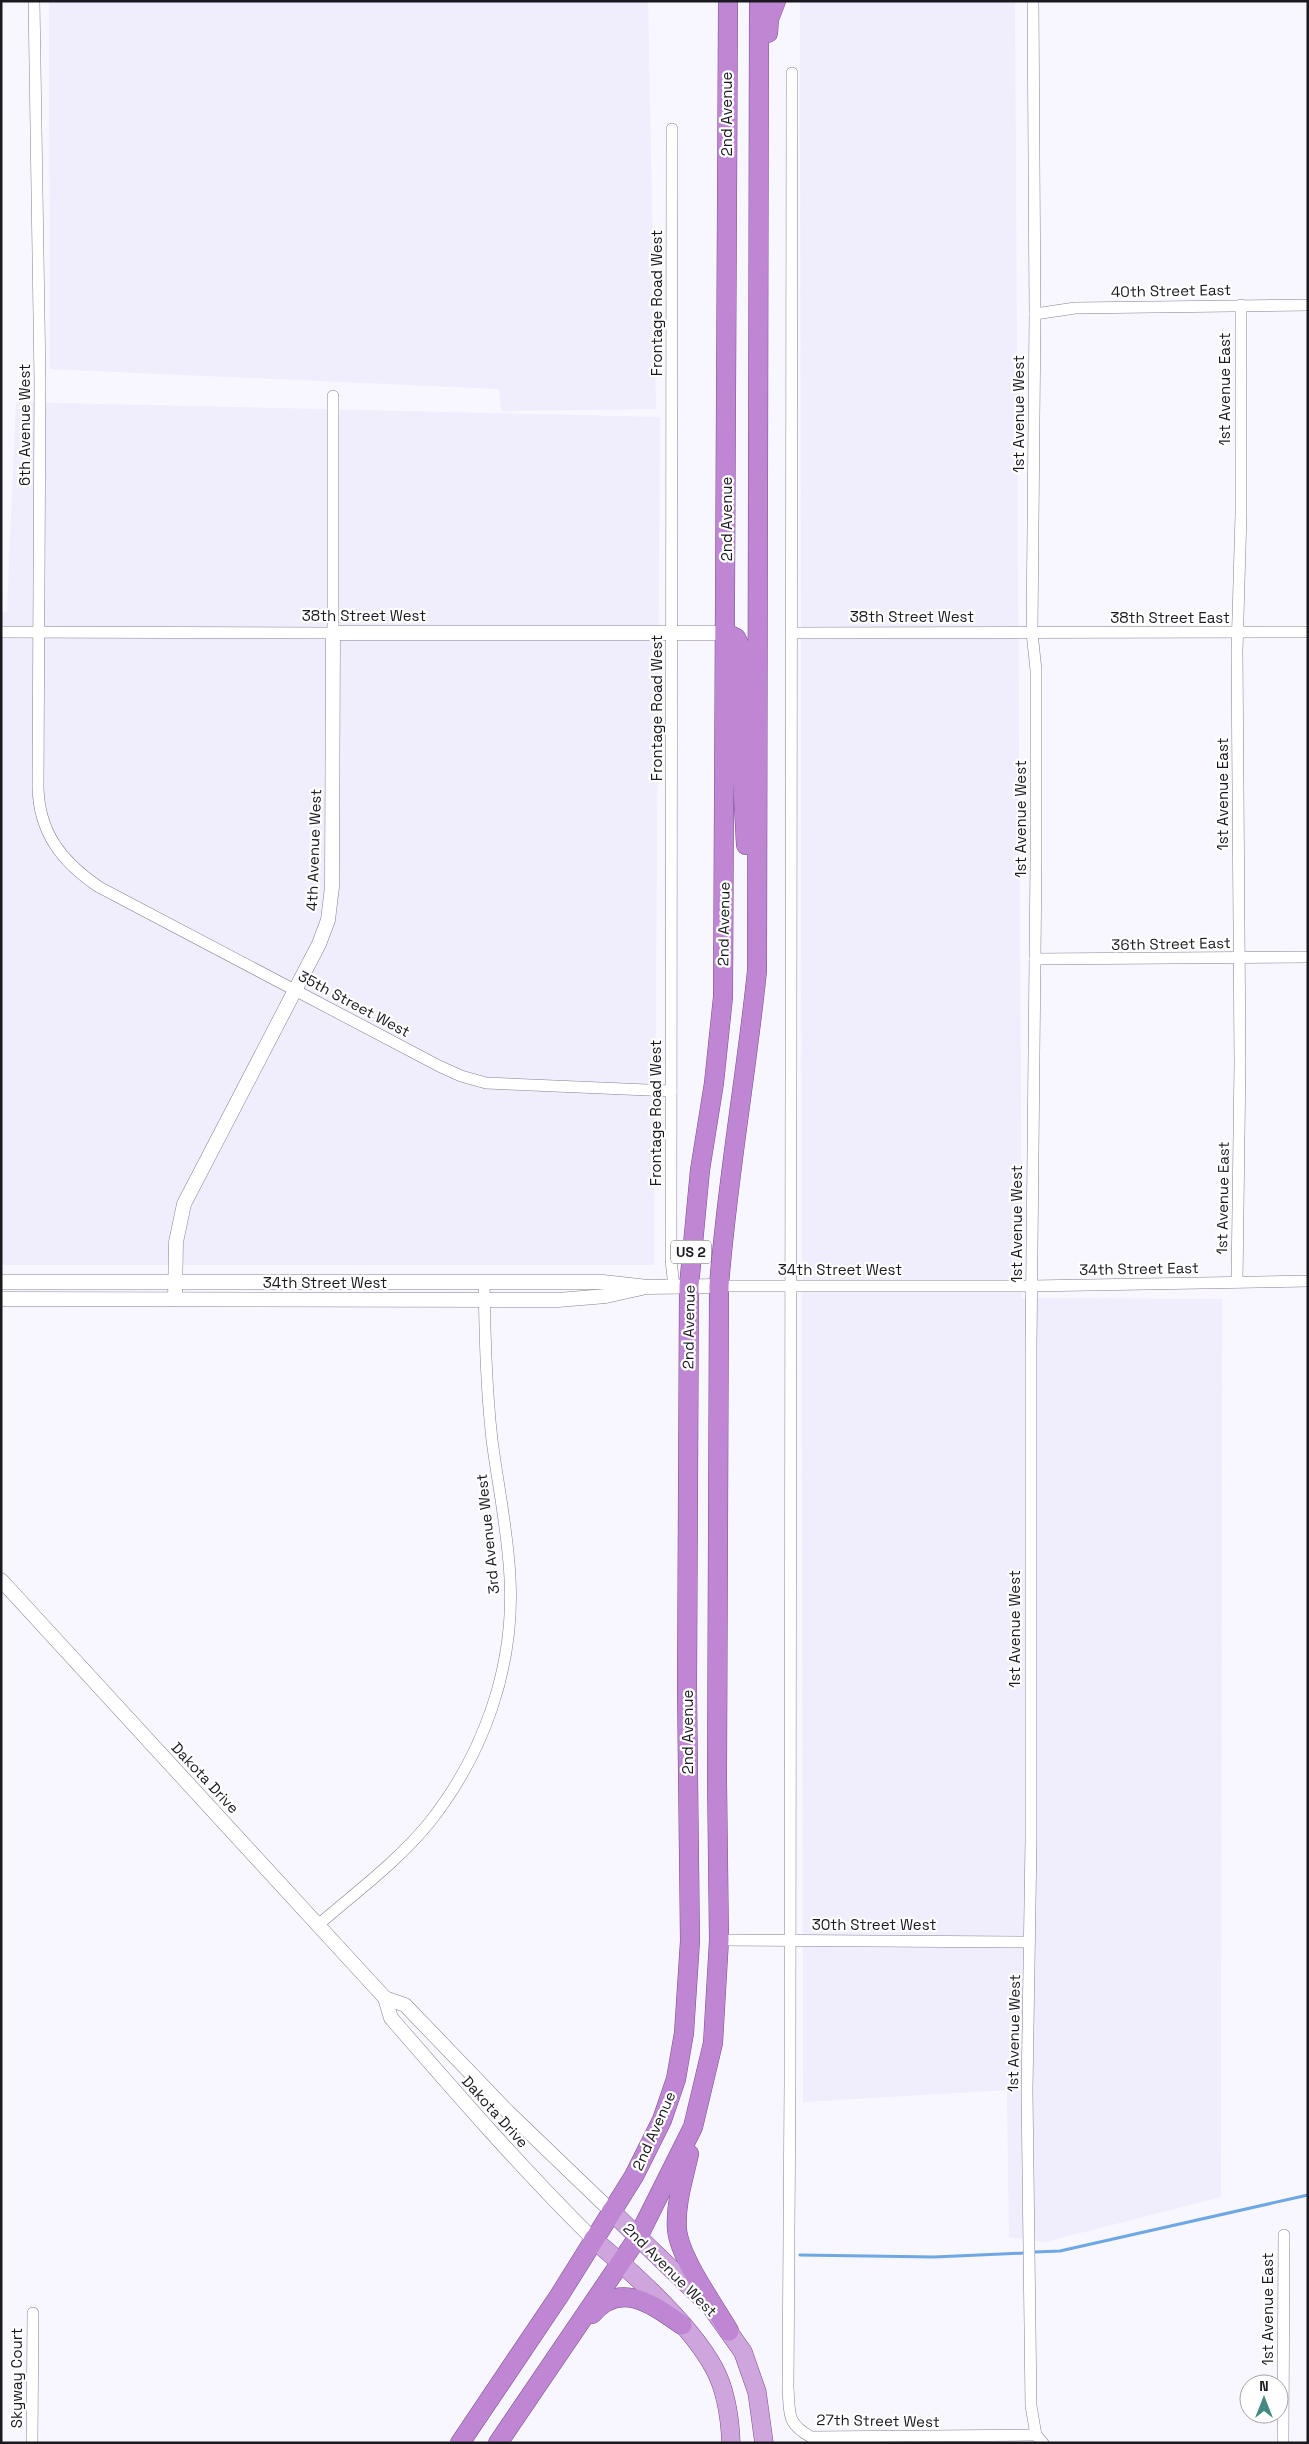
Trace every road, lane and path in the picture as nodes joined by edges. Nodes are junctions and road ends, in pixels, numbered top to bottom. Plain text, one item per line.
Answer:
1 (34, 1) edge
2 (728, 1) edge
3 (759, 1) edge
4 (776, 1) edge
5 (1033, 1) edge
6 (792, 73) dead end
7 (672, 129) dead end
8 (758, 218) junction
9 (1240, 305) junction
10 (1308, 305) edge
11 (1034, 314) junction
12 (333, 396) dead end
13 (1, 632) edge
14 (39, 632) junction
15 (1308, 632) edge
16 (333, 633) junction
17 (672, 633) junction
18 (726, 633) junction
19 (792, 633) junction
20 (1032, 633) junction
21 (1238, 633) junction
22 (55, 846) joint
23 (1308, 957) edge
24 (1239, 958) junction
25 (1035, 959) junction
26 (295, 990) junction
27 (751, 1026) junction
28 (671, 1091) junction
29 (1, 1282) edge
30 (175, 1282) junction
31 (484, 1282) junction
32 (1237, 1282) junction
33 (1308, 1282) edge
34 (681, 1286) junction
35 (719, 1286) junction
36 (790, 1286) junction
37 (1032, 1286) junction
38 (648, 1287) junction
39 (1, 1299) edge
40 (175, 1299) junction
41 (484, 1300) junction
42 (1, 1580) edge
43 (318, 1925) junction
44 (790, 1939) junction
45 (719, 1940) junction
46 (1030, 1942) junction
47 (385, 1998) junction
48 (694, 2127) junction
49 (610, 2211) junction
50 (1284, 2235) dead end
51 (638, 2237) junction
52 (594, 2239) junction
53 (621, 2262) junction
54 (33, 2312) dead end
55 (682, 2325) junction
56 (728, 2331) junction
57 (570, 2339) junction
58 (1040, 2439) edge
59 (32, 2443) edge
60 (460, 2443) edge
61 (498, 2443) edge
62 (731, 2443) edge
63 (764, 2443) edge
64 (1283, 2443) edge

1 - 14 street, 6th Avenue West
2 - 18 highway, 2nd Avenue / US 2
3 - 8 highway, 2nd Avenue / US 2
4 - 8 highway
5 - 11 street, 1st Avenue West
6 - 19 street, 27th Street West
7 - 17 street, Frontage Road West
8 - 27 highway, 2nd Avenue / US 2
9 - 10 street, 40th Street East
9 - 11 street, 40th Street East
9 - 21 street, 1st Avenue East
11 - 20 street, 1st Avenue West
12 - 16 street, 4th Avenue West
13 - 14 street, 38th Street West
14 - 16 street, 38th Street West
14 - 22 street, 6th Avenue West
15 - 21 street, 38th Street East
16 - 17 street, 38th Street West
16 - 26 street, 4th Avenue West
17 - 18 street, 38th Street West
17 - 28 street, Frontage Road West
18 - 27 highway
18 - 34 highway, 2nd Avenue / US 2
19 - 20 street, 38th Street West
19 - 36 street, 27th Street West
20 - 21 street, 38th Street East
20 - 25 street, 1st Avenue West
21 - 24 street, 1st Avenue East
22 - 26 street, 35th Street West
23 - 24 street, 36th Street East
24 - 25 street, 36th Street East
24 - 32 street, 1st Avenue East
25 - 37 street, 1st Avenue West
26 - 28 street, 35th Street West
26 - 30 street, 4th Avenue West
27 - 35 highway, 2nd Avenue / US 2
28 - 34 street, Frontage Road West
29 - 30 street, 34th Street West
30 - 31 street, 34th Street West
30 - 40 street, 4th Avenue West
31 - 38 street, 34th Street West
31 - 41 street, 3rd Avenue West
32 - 33 street, 34th Street East
32 - 37 street, 34th Street East
34 - 35 street, 34th Street West
34 - 38 street, 34th Street West
34 - 49 highway, 2nd Avenue / US 2
35 - 36 street, 34th Street West
35 - 45 highway, 2nd Avenue / US 2
36 - 37 street, 34th Street West
36 - 44 street, 27th Street West
37 - 46 street, 1st Avenue West
38 - 41 street, 34th Street West
39 - 40 street, 34th Street West
40 - 41 street, 34th Street West
41 - 43 street, 3rd Avenue West
42 - 43 street, Dakota Drive
43 - 47 street, Dakota Drive
44 - 45 street, 30th Street West
44 - 46 street, 30th Street West
44 - 58 street, 27th Street West
45 - 48 highway, 2nd Avenue / US 2
46 - 58 street, 1st Avenue West
47 - 49 street, Dakota Drive
47 - 52 street, Dakota Drive
48 - 51 highway, 2nd Avenue / US 2
48 - 56 highway
49 - 51 main road, 2nd Avenue West
49 - 52 highway, 2nd Avenue / US 2
50 - 64 street, 1st Avenue East
51 - 53 highway, 2nd Avenue / US 2
51 - 56 main road, 2nd Avenue West
52 - 53 main road, 2nd Avenue West
52 - 60 highway, 2nd Avenue / US 2
53 - 55 main road, 2nd Avenue West
53 - 57 highway, 2nd Avenue / US 2
54 - 59 street, Skyway Court
55 - 57 highway
55 - 62 main road, 2nd Avenue West
56 - 63 main road, 2nd Avenue West
57 - 61 highway, 2nd Avenue / US 2

